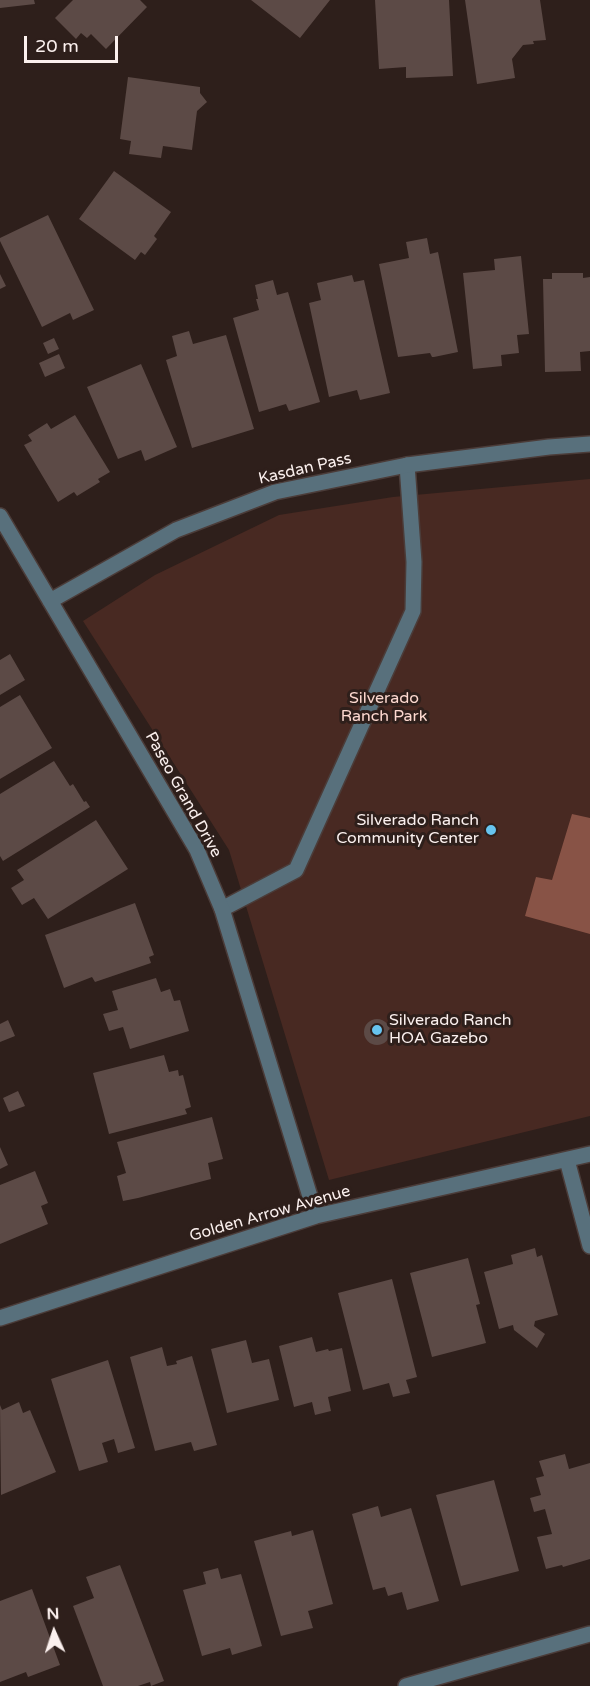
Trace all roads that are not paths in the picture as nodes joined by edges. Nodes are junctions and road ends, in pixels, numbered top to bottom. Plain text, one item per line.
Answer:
1 (590, 444) edge
2 (407, 465) junction
3 (0, 516) edge
4 (50, 601) junction
5 (222, 909) junction
6 (590, 1154) edge
7 (567, 1160) junction
8 (316, 1216) junction
9 (590, 1246) edge
10 (0, 1318) edge
11 (590, 1634) edge
12 (406, 1686) edge

1 - 2 street, Kasdan Pass
2 - 4 street, Kasdan Pass
2 - 5 street
3 - 4 street, Paseo Grand Drive
4 - 5 street, Paseo Grand Drive
5 - 8 street, Paseo Grand Drive
6 - 7 street, Golden Arrow Avenue
7 - 8 street, Golden Arrow Avenue
7 - 9 street
8 - 10 street, Golden Arrow Avenue
11 - 12 street

